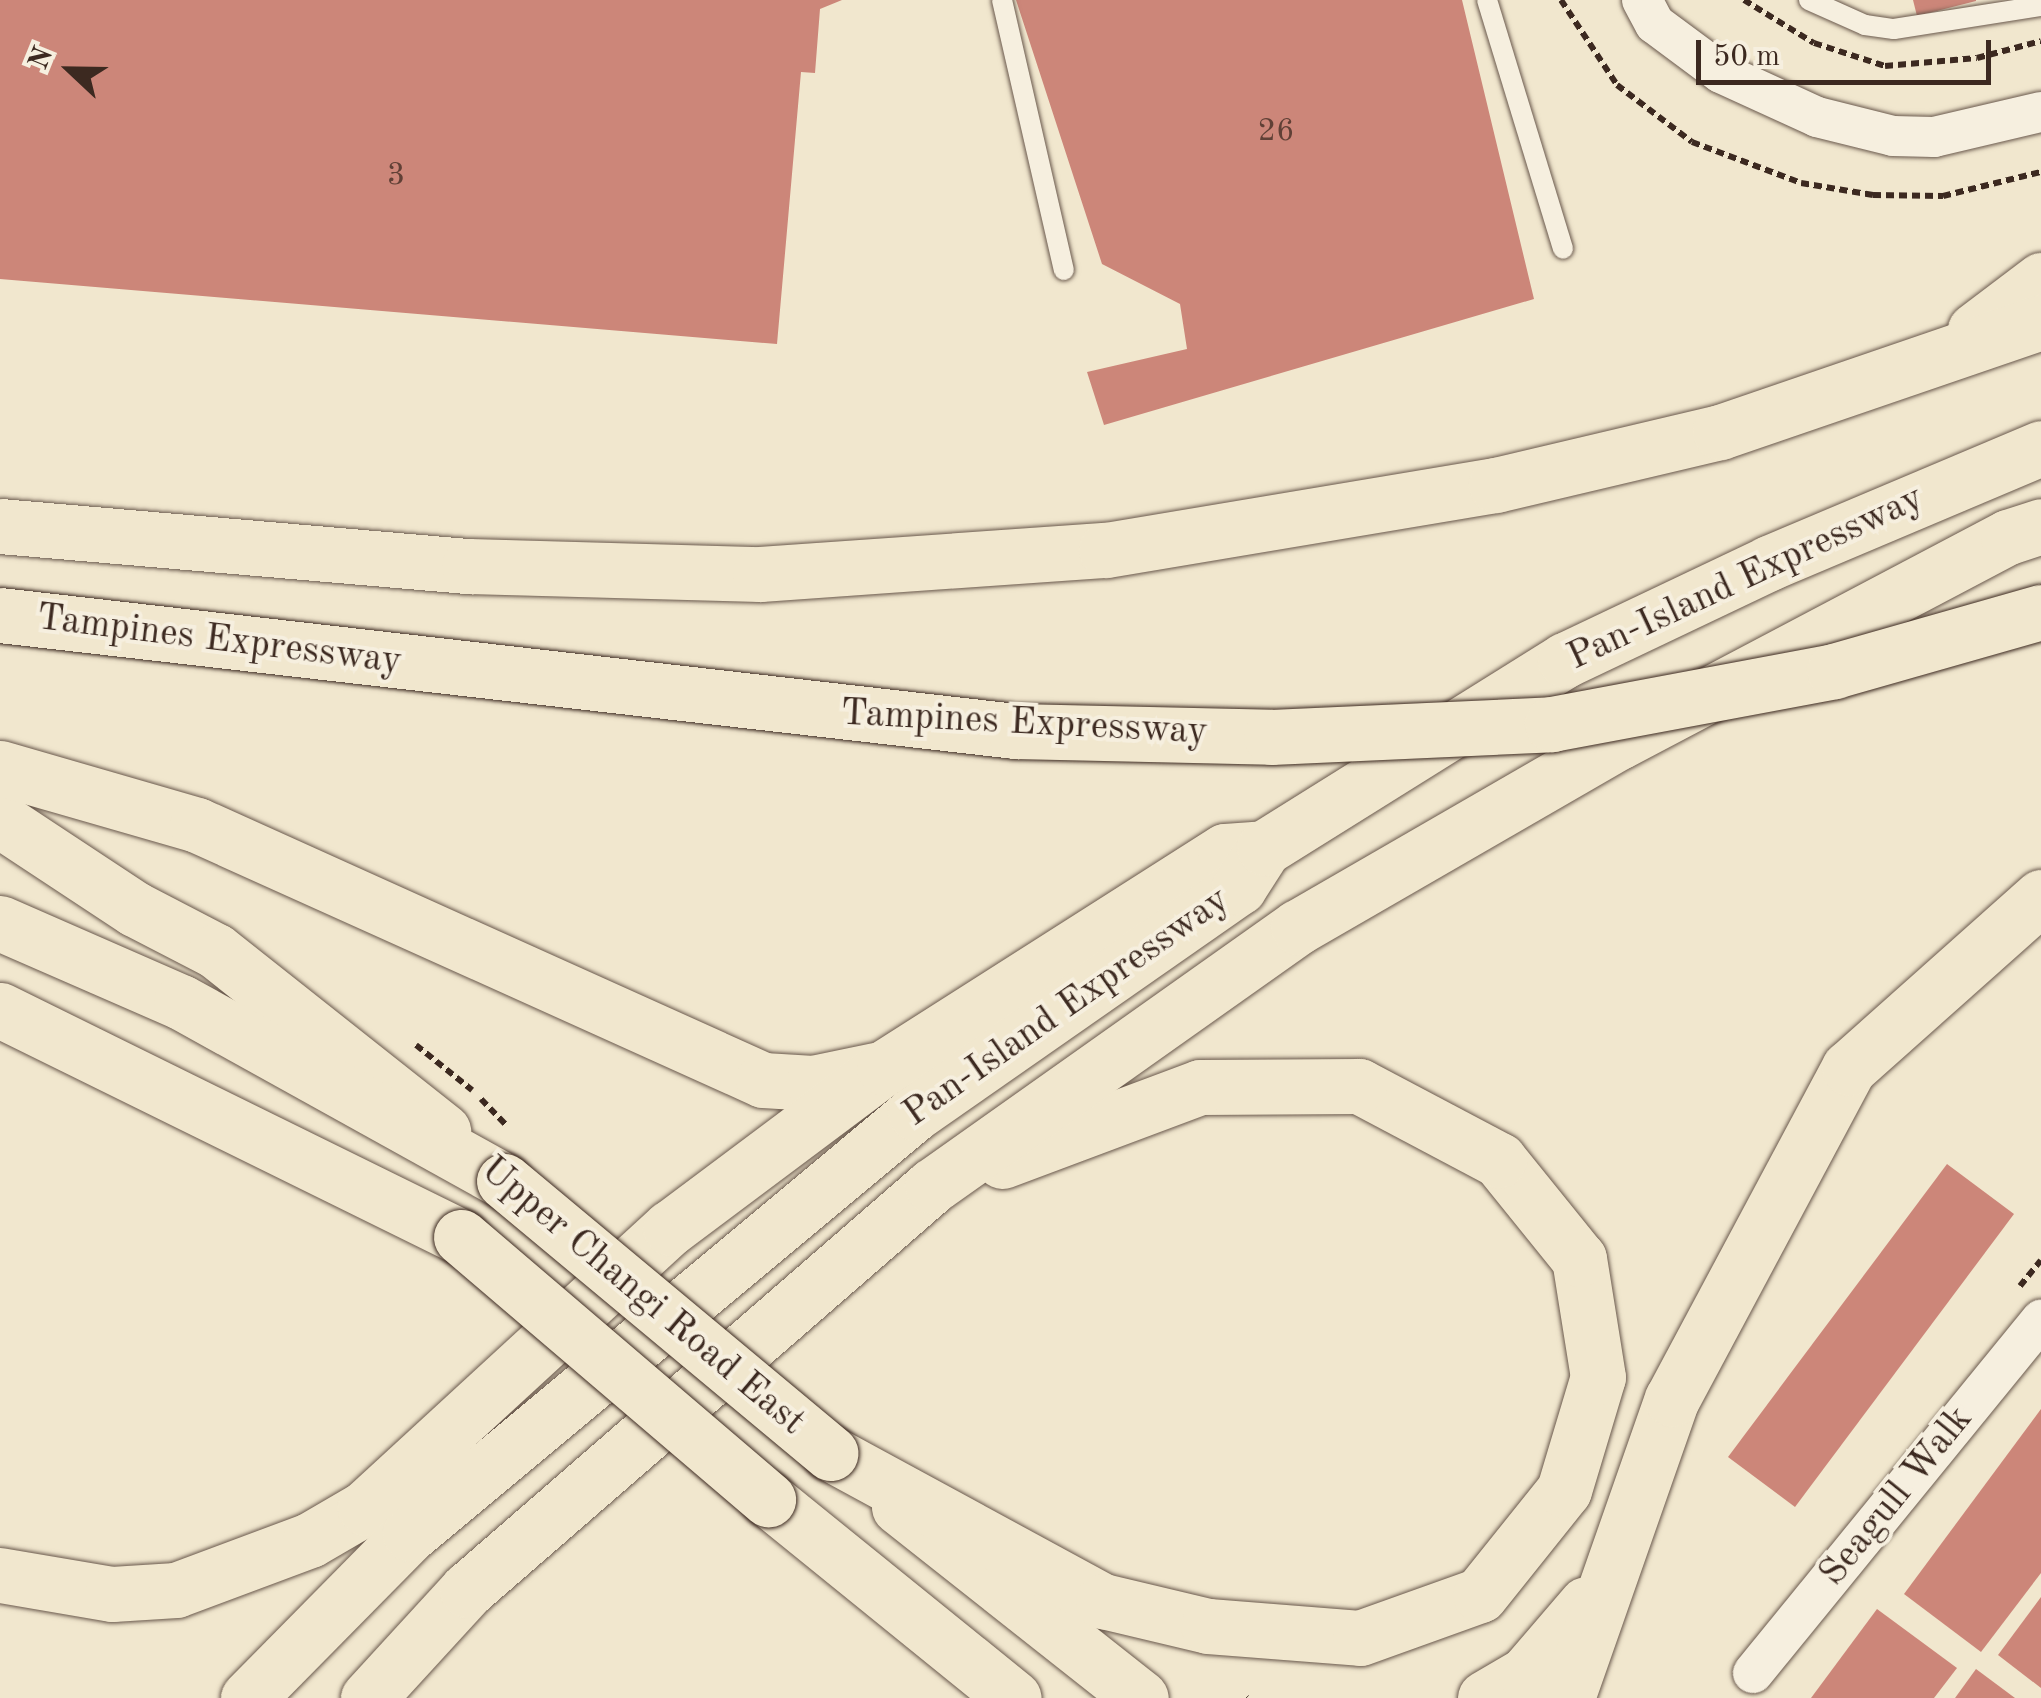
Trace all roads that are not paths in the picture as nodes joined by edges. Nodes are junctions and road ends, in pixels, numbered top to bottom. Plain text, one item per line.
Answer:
1 (1002, 0) edge
2 (1487, 0) edge
3 (1642, 0) edge
4 (1809, 0) edge
5 (2041, 6) edge
6 (2041, 112) edge
7 (1562, 249) dead end
8 (1064, 270) dead end
9 (2041, 280) edge
10 (2041, 322) edge
11 (1932, 360) junction
12 (2041, 448) edge
13 (0, 526) edge
14 (2041, 526) edge
15 (2041, 612) edge
16 (0, 615) edge
17 (0, 768) edge
18 (0, 820) edge
19 (1264, 848) junction
20 (0, 863) edge
21 (2041, 897) edge
22 (135, 909) junction
23 (0, 923) edge
24 (0, 1010) edge
25 (884, 1068) junction
26 (504, 1180) junction
27 (932, 1186) junction
28 (2041, 1320) edge
29 (830, 1453) junction
30 (0, 1575) edge
31 (1604, 1583) junction
32 (1753, 1672) dead end
33 (248, 1698) edge
34 (368, 1698) edge
35 (1014, 1698) edge
36 (1140, 1698) edge
37 (1486, 1698) edge
38 (1566, 1698) edge

1 - 8 lane
2 - 7 lane
3 - 6 street
4 - 5 lane
9 - 11 main road
10 - 11 main road
11 - 13 main road
12 - 19 main road, Pan-Island Expressway
14 - 27 main road, Pan-Island Expressway
15 - 16 main road, Tampines Expressway, bridge
17 - 25 main road
18 - 22 main road, Upper Changi Road East
19 - 25 main road
19 - 33 main road, Pan-Island Expressway
20 - 22 main road, Upper Changi Road East
21 - 31 main road
22 - 26 main road, Upper Changi Road East
23 - 26 main road
24 - 35 main road, Upper Changi Road East, bridge
25 - 30 main road
26 - 29 main road, Upper Changi Road East, bridge
27 - 29 main road
27 - 34 main road, Pan-Island Expressway
28 - 32 street, Seagull Walk
29 - 36 main road, Upper Changi Road East
31 - 37 main road
31 - 38 main road

